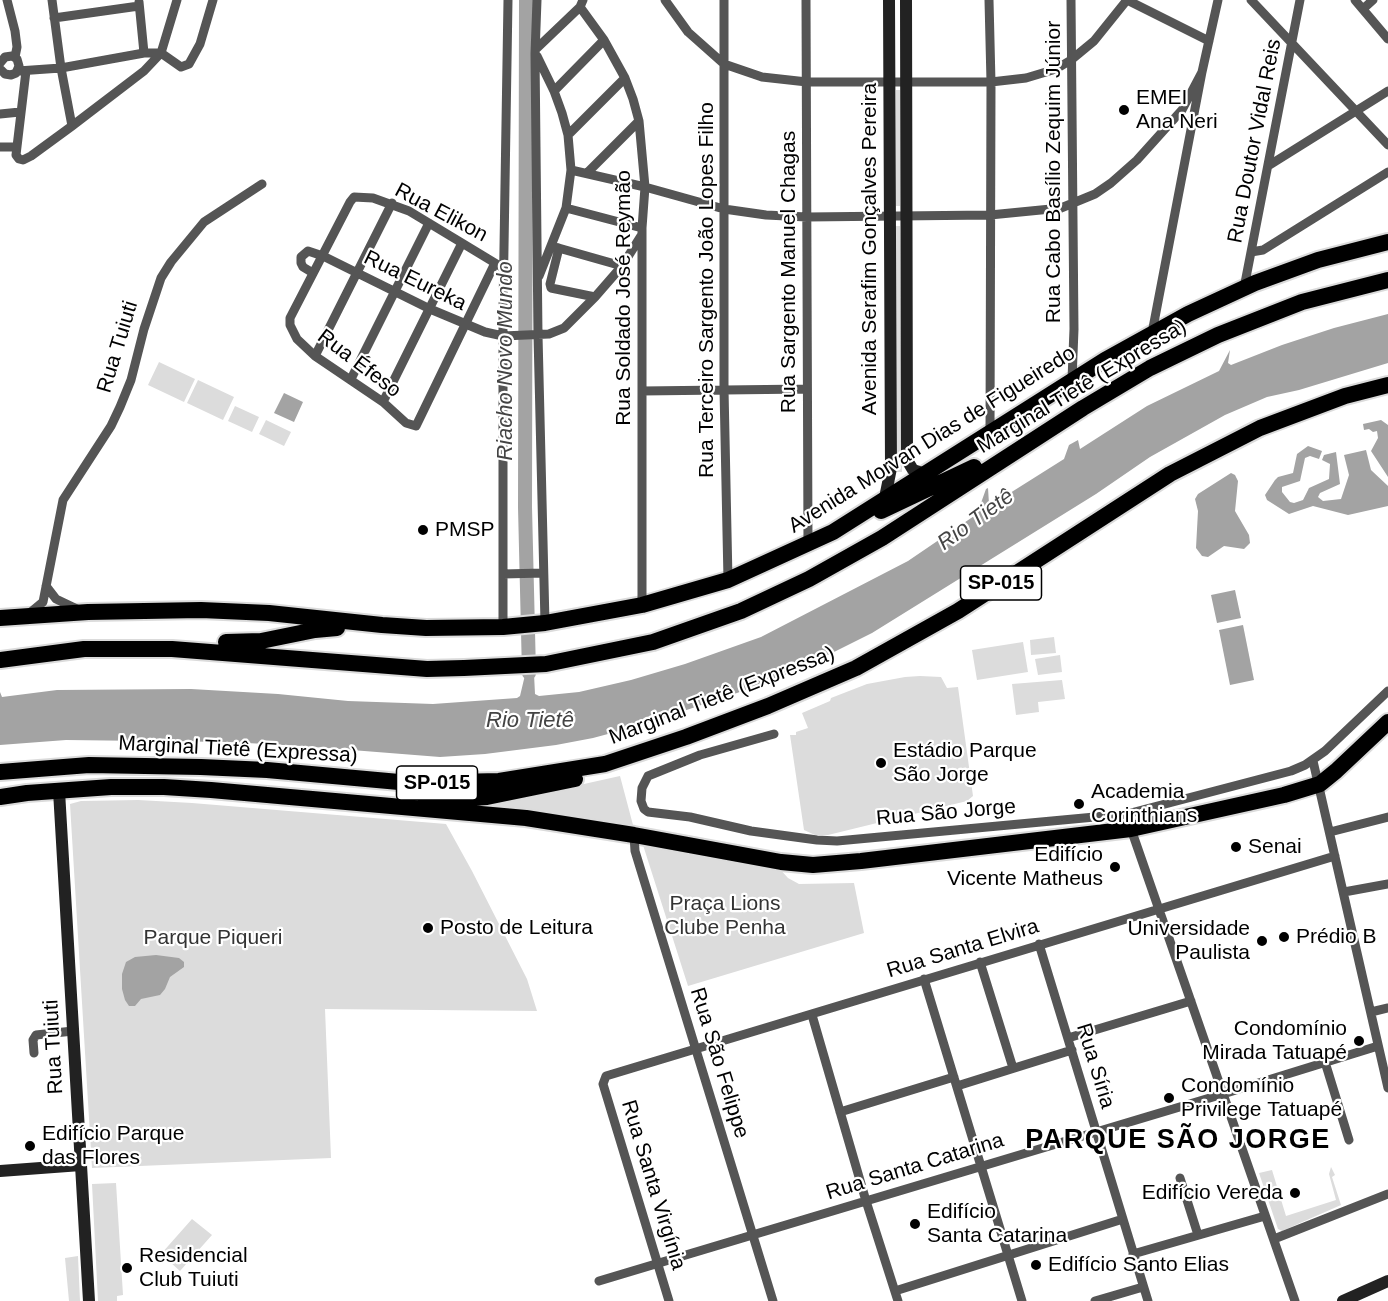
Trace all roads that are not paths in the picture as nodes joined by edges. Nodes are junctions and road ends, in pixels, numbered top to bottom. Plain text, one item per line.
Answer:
1 (7, 0) edge
2 (52, 0) edge
3 (177, 0) edge
4 (213, 0) edge
5 (508, 0) edge
6 (537, 0) edge
7 (665, 0) edge
8 (724, 0) edge
9 (806, 0) edge
10 (889, 0) edge
11 (906, 0) edge
12 (989, 0) edge
13 (1071, 0) edge
14 (1127, 0) edge
15 (1218, 0) edge
16 (1251, 0) edge
17 (1300, 0) edge
18 (1355, 0) edge
19 (1373, 0) edge
20 (139, 3) edge
21 (581, 3) edge
22 (1364, 9) junction
23 (54, 18) junction
24 (1388, 39) edge
25 (604, 40) junction
26 (1209, 41) junction
27 (1292, 42) junction
28 (536, 52) junction
29 (144, 53) junction
30 (161, 53) junction
31 (15, 57) junction
32 (1, 59) edge
33 (1071, 60) junction
34 (724, 64) junction
35 (61, 68) junction
36 (0, 69) edge
37 (22, 71) junction
38 (1202, 72) junction
39 (625, 78) junction
40 (889, 81) junction
41 (906, 81) junction
42 (807, 82) junction
43 (991, 82) junction
44 (554, 91) junction
45 (1388, 91) edge
46 (1356, 110) junction
47 (20, 112) junction
48 (0, 114) edge
49 (639, 121) junction
50 (72, 126) junction
51 (568, 135) junction
52 (1388, 145) edge
53 (0, 147) edge
54 (16, 151) junction
55 (1268, 166) junction
56 (571, 170) junction
57 (1388, 172) edge
58 (587, 173) junction
59 (262, 184) dead end
60 (645, 187) junction
61 (392, 203) junction
62 (1072, 205) junction
63 (566, 208) junction
64 (724, 209) junction
65 (990, 215) junction
66 (889, 216) junction
67 (906, 216) junction
68 (807, 217) junction
69 (429, 223) junction
70 (642, 231) junction
71 (1388, 242) edge
72 (462, 243) junction
73 (556, 247) junction
74 (1251, 252) junction
75 (319, 254) junction
76 (499, 266) junction
77 (622, 266) junction
78 (314, 273) junction
79 (358, 273) junction
80 (537, 280) junction
81 (1388, 280) edge
82 (1244, 288) junction
83 (396, 292) junction
84 (595, 297) junction
85 (430, 309) junction
86 (466, 326) junction
87 (1152, 333) junction
88 (534, 335) junction
89 (503, 336) junction
90 (315, 356) junction
91 (351, 379) junction
92 (1072, 380) junction
93 (1388, 385) edge
94 (724, 389) junction
95 (807, 389) junction
96 (642, 391) junction
97 (383, 402) junction
98 (990, 433) junction
99 (1004, 458) junction
100 (925, 474) junction
101 (885, 498) junction
102 (833, 532) junction
103 (808, 544) junction
104 (543, 573) junction
105 (503, 574) junction
106 (728, 580) junction
107 (46, 586) junction
108 (642, 605) junction
109 (88, 612) junction
110 (26, 615) junction
111 (0, 618) edge
112 (541, 623) junction
113 (382, 626) junction
114 (510, 626) junction
115 (172, 649) junction
116 (0, 660) edge
117 (1388, 691) edge
118 (1388, 722) edge
119 (774, 734) dead end
120 (1313, 760) junction
121 (605, 764) junction
122 (0, 772) edge
123 (1320, 784) junction
124 (59, 791) junction
125 (0, 797) edge
126 (333, 801) junction
127 (1388, 817) edge
128 (1131, 829) junction
129 (1330, 831) junction
130 (634, 835) junction
131 (1335, 856) junction
132 (1388, 884) edge
133 (1344, 892) junction
134 (1159, 908) junction
135 (1039, 944) junction
136 (980, 962) junction
137 (924, 979) junction
138 (1191, 1001) junction
139 (1388, 1008) edge
140 (1371, 1012) junction
141 (812, 1015) junction
142 (73, 1031) junction
143 (1068, 1038) junction
144 (1378, 1046) junction
145 (696, 1048) junction
146 (1072, 1050) junction
147 (34, 1053) dead end
148 (1325, 1062) junction
149 (1013, 1068) junction
150 (603, 1079) joint
151 (956, 1081) junction
152 (1388, 1088) edge
153 (1223, 1094) junction
154 (840, 1112) junction
155 (1097, 1132) junction
156 (1349, 1140) dead end
157 (81, 1165) junction
158 (981, 1166) junction
159 (0, 1171) edge
160 (1180, 1178) dead end
161 (1388, 1194) edge
162 (866, 1201) junction
163 (1265, 1216) junction
164 (1123, 1219) junction
165 (753, 1235) junction
166 (1198, 1235) junction
167 (1274, 1239) junction
168 (1134, 1254) junction
169 (1008, 1255) junction
170 (658, 1263) junction
171 (599, 1281) dead end
172 (1388, 1281) edge
173 (1143, 1287) junction
174 (895, 1291) junction
175 (89, 1301) edge
176 (669, 1301) edge
177 (773, 1301) edge
178 (898, 1301) edge
179 (1022, 1301) edge
180 (1095, 1301) edge
181 (1148, 1301) edge
182 (1295, 1301) edge
183 (1343, 1301) edge

1 - 31 street
2 - 23 street
3 - 30 street
4 - 30 street
5 - 76 street
6 - 28 street
7 - 34 street
8 - 34 street, Rua Terceiro Sargento João Lopes Filho
9 - 42 street, Rua Sargento Manuel Chagas
10 - 40 main road, Avenida Serafim Gonçalves Pereira
11 - 41 main road, Avenida Serafim Gonçalves Pereira
12 - 43 street
13 - 33 street, Rua Cabo Basílio Zequim Júnior
14 - 26 street
14 - 33 street
15 - 26 street
16 - 27 street
17 - 27 street, Rua Doutor Vidal Reis
18 - 22 street
19 - 22 street
20 - 23 street
20 - 29 street
21 - 25 street, Rua Soldado José Reymão
21 - 28 street
22 - 24 street
23 - 35 street
25 - 39 street, Rua Soldado José Reymão
25 - 44 street
26 - 38 street
27 - 46 street
27 - 55 street, Rua Doutor Vidal Reis
28 - 44 street
28 - 80 street
29 - 30 street
29 - 35 street
30 - 50 street
31 - 32 street
31 - 37 street
33 - 43 street
33 - 62 street, Rua Cabo Basílio Zequim Júnior
34 - 42 street
34 - 64 street, Rua Terceiro Sargento João Lopes Filho
35 - 37 street
35 - 50 street
36 - 37 street
37 - 47 street
38 - 62 street
38 - 87 street
39 - 49 street, Rua Soldado José Reymão
39 - 51 street
40 - 41 street
40 - 42 street
40 - 66 main road, Avenida Serafim Gonçalves Pereira
41 - 43 street
41 - 67 main road, Avenida Serafim Gonçalves Pereira
42 - 68 street, Rua Sargento Manuel Chagas
43 - 65 street
44 - 51 street
45 - 46 street
46 - 52 street
46 - 55 street
47 - 48 street
47 - 54 street
49 - 58 street
49 - 60 street, Rua Soldado José Reymão
50 - 54 street
51 - 56 street
53 - 54 street
55 - 74 street, Rua Doutor Vidal Reis
56 - 58 street
56 - 63 street
57 - 74 street
58 - 60 street
59 - 107 street, Rua Tuiuti
60 - 64 street
60 - 70 street, Rua Soldado José Reymão
61 - 69 street, Rua Elikon
61 - 75 street, Rua Elikon
61 - 79 street
62 - 65 street
62 - 92 street, Rua Cabo Basílio Zequim Júnior
63 - 70 street
63 - 73 street
64 - 68 street
64 - 94 street, Rua Terceiro Sargento João Lopes Filho
65 - 67 street
65 - 98 street
66 - 67 street
66 - 68 street
66 - 101 main road, Avenida Serafim Gonçalves Pereira
67 - 100 main road, Avenida Serafim Gonçalves Pereira
68 - 95 street, Rua Sargento Manuel Chagas
69 - 72 street, Rua Elikon
69 - 83 street
70 - 77 street, Rua Eureka
70 - 96 street, Rua Soldado José Reymão
71 - 82 highway, Avenida Morvan Dias de Figueiredo
72 - 76 street, Rua Elikon
72 - 85 street
73 - 77 street
73 - 80 street
73 - 84 street
74 - 82 street, Rua Doutor Vidal Reis
75 - 78 street, Rua Éfeso
75 - 78 street
75 - 79 street, Rua Eureka
76 - 86 street
76 - 89 street
77 - 84 street, Rua Eureka
78 - 90 street, Rua Éfeso
79 - 83 street, Rua Eureka
79 - 90 street
80 - 88 street
81 - 99 highway, Marginal Tietê (Expressa)
82 - 87 highway, Avenida Morvan Dias de Figueiredo
83 - 85 street, Rua Eureka
83 - 91 street
84 - 88 street, Rua Eureka
85 - 86 street, Rua Eureka
85 - 97 street
86 - 89 street, Rua Eureka
86 - 97 street, Rua Éfeso
87 - 92 highway, Avenida Morvan Dias de Figueiredo
88 - 89 street, Rua Eureka
88 - 104 street
89 - 105 street
90 - 91 street, Rua Éfeso
91 - 97 street, Rua Éfeso
92 - 98 highway, Avenida Morvan Dias de Figueiredo
93 - 121 highway, Marginal Tietê (Expressa) / SP-015
94 - 95 street
94 - 96 street
94 - 106 street, Rua Terceiro Sargento João Lopes Filho
95 - 103 street, Rua Sargento Manuel Chagas
96 - 108 street, Rua Soldado José Reymão
98 - 100 highway, Avenida Morvan Dias de Figueiredo
99 - 102 highway
99 - 115 highway, Marginal Tietê (Expressa)
100 - 101 highway, Avenida Morvan Dias de Figueiredo
101 - 102 highway, Avenida Morvan Dias de Figueiredo
102 - 103 highway, Avenida Morvan Dias de Figueiredo
103 - 106 highway, Avenida Morvan Dias de Figueiredo
104 - 105 street
104 - 112 street
105 - 114 street
106 - 108 highway, Avenida Morvan Dias de Figueiredo
107 - 109 street
107 - 110 street, Rua Tuiuti
108 - 112 highway, Avenida Morvan Dias de Figueiredo
109 - 110 highway, Avenida Morvan Dias de Figueiredo
109 - 113 highway, Avenida Morvan Dias de Figueiredo
110 - 111 highway, Avenida Morvan Dias de Figueiredo
112 - 114 highway, Avenida Morvan Dias de Figueiredo
113 - 114 highway, Avenida Morvan Dias de Figueiredo
113 - 115 highway
115 - 116 highway
117 - 120 street, Rua São Jorge
118 - 123 highway
119 - 120 street, Rua São Jorge
120 - 123 street
121 - 122 highway, Marginal Tietê (Expressa) / SP-015
121 - 126 highway
123 - 128 highway
123 - 129 street
124 - 125 highway
124 - 126 highway
124 - 142 main road, Rua Tuiuti
126 - 130 highway
127 - 129 street
128 - 130 highway
128 - 134 street
129 - 131 street
130 - 145 street, Rua São Felippe
131 - 133 street
131 - 134 street, Rua Santa Elvira
132 - 133 street
133 - 140 street
134 - 135 street, Rua Santa Elvira
134 - 138 street
135 - 136 street, Rua Santa Elvira
135 - 143 street, Rua Síria
136 - 137 street, Rua Santa Elvira
136 - 149 street
137 - 141 street, Rua Santa Elvira
137 - 151 street
138 - 143 street
138 - 153 street
139 - 140 street
140 - 144 street
141 - 145 street, Rua Santa Elvira
141 - 154 street
142 - 147 street
142 - 157 main road, Rua Tuiuti
143 - 146 street, Rua Síria
144 - 148 street, Rua Santa Catarina
144 - 152 street
145 - 150 street, Rua Santa Elvira
145 - 165 street, Rua São Felippe
146 - 149 street
146 - 155 street, Rua Síria
148 - 153 street, Rua Santa Catarina
148 - 156 street
149 - 151 street
150 - 170 street, Rua Santa Virgínia
151 - 154 street
151 - 158 street
153 - 155 street, Rua Santa Catarina
153 - 163 street
154 - 162 street
155 - 158 street, Rua Santa Catarina
155 - 164 street, Rua Síria
157 - 159 main road
157 - 175 main road, Rua Tuiuti
158 - 162 street, Rua Santa Catarina
158 - 169 street
160 - 166 street
161 - 167 street
162 - 165 street, Rua Santa Catarina
162 - 174 street
163 - 166 street
163 - 167 street
164 - 168 street, Rua Síria
164 - 169 street
165 - 170 street, Rua Santa Catarina
165 - 177 street, Rua São Felippe
166 - 168 street
167 - 182 street
168 - 173 street, Rua Síria
169 - 174 street
169 - 179 street
170 - 171 street, Rua Santa Catarina
170 - 176 street, Rua Santa Virgínia
172 - 183 main road
173 - 180 street
173 - 181 street, Rua Síria
174 - 178 street

